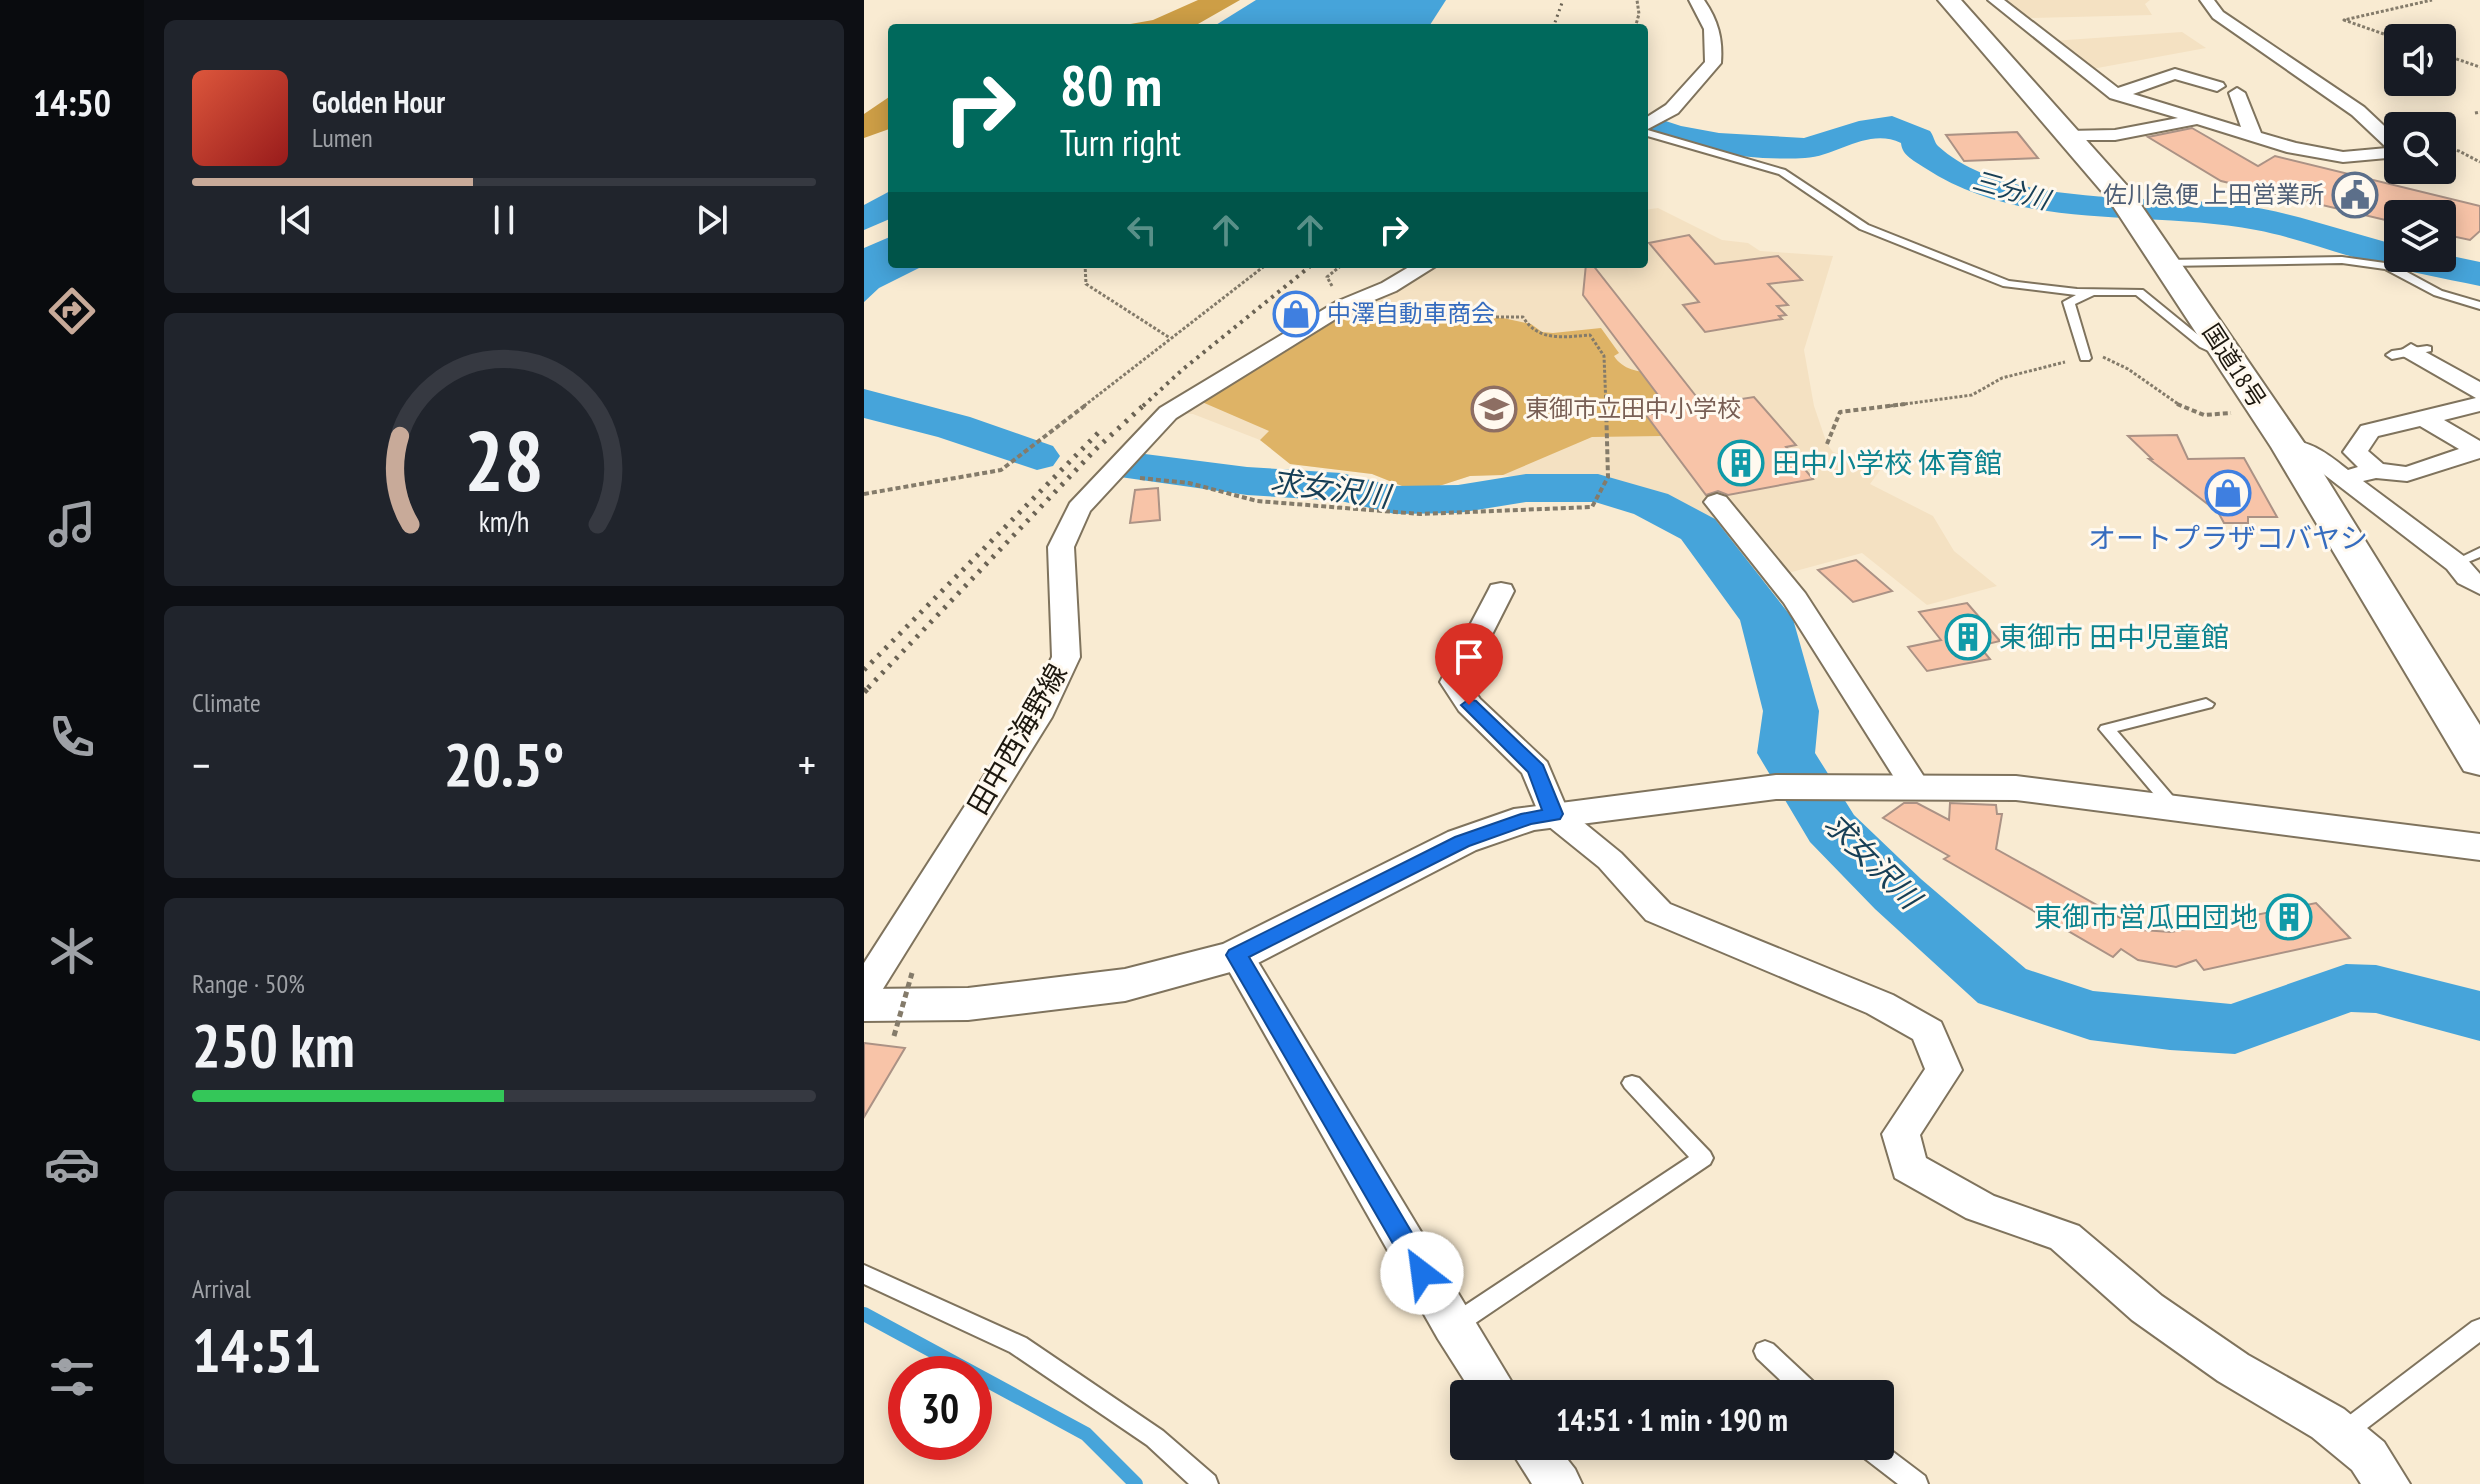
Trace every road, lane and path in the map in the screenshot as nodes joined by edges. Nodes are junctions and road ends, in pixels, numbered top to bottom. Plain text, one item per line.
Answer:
1 (1637, 0) edge
2 (1696, 0) edge
3 (1949, 0) edge
4 (1995, 0) edge
5 (2207, 0) edge
6 (2432, 0) edge
7 (1636, 24) edge
8 (2384, 34) edge
9 (2456, 59) edge
10 (2480, 67) edge
11 (2217, 86) dead end
12 (2237, 93) dead end
13 (2116, 94) junction
14 (2197, 120) junction
15 (1648, 126) edge
16 (1648, 130) edge
17 (2068, 136) junction
18 (2384, 136) edge
19 (2254, 137) junction
20 (2456, 150) edge
21 (2384, 152) edge
22 (2480, 162) edge
23 (2166, 263) junction
24 (1085, 268) edge
25 (1262, 268) edge
26 (1421, 268) edge
27 (2094, 292) junction
28 (2480, 306) edge
29 (1326, 316) junction
30 (1170, 338) junction
31 (2410, 352) dead end
32 (2229, 356) junction
33 (2085, 358) junction
34 (2480, 392) edge
35 (2480, 404) edge
36 (2264, 411) junction
37 (2424, 418) junction
38 (1827, 444) dead end
39 (2289, 447) junction
40 (2376, 471) junction
41 (1107, 475) junction
42 (2343, 478) junction
43 (864, 494) edge
44 (1717, 502) dead end
45 (2480, 552) edge
46 (2456, 563) junction
47 (2480, 586) edge
48 (1501, 591) dead end
49 (2206, 704) dead end
50 (2480, 761) edge
51 (1915, 786) junction
52 (2175, 808) junction
53 (1553, 814) junction
54 (2480, 847) edge
55 (1237, 955) junction
56 (912, 973) dead end
57 (864, 991) edge
58 (879, 1020) edge
59 (1632, 1083) dead end
60 (864, 1274) edge
61 (1453, 1326) junction
62 (2480, 1329) edge
63 (1765, 1351) dead end
64 (1488, 1380) edge
65 (1796, 1380) edge
66 (2342, 1434) junction
67 (1885, 1460) edge
68 (1206, 1484) edge
69 (1916, 1484) edge
70 (2387, 1484) edge

1 - 7 path
2 - 15 street
3 - 17 highway, 国道18号
4 - 13 street
5 - 18 street
6 - 8 path
9 - 10 path
11 - 13 street
12 - 19 street
13 - 14 street
14 - 17 street
14 - 19 street
16 - 27 lane
17 - 23 highway, 国道18号
19 - 21 street
20 - 22 path
23 - 28 lane
23 - 32 highway, 国道18号
24 - 30 path
25 - 30 path
26 - 29 street, 田中西海野線
27 - 32 lane
27 - 33 lane
29 - 41 street, 田中西海野線
29 - 41 path
30 - 43 path
31 - 34 street
32 - 36 highway, 国道18号
33 - 36 path
33 - 38 path
35 - 37 street
36 - 39 highway, 国道18号
37 - 40 street
37 - 40 street
39 - 42 street
39 - 50 highway, 国道18号
40 - 42 street
41 - 57 street, 田中西海野線
42 - 46 street
44 - 51 street
45 - 46 lane
46 - 47 street
48 - 53 street
49 - 52 lane
51 - 52 street
51 - 53 street
52 - 54 street
53 - 55 street
53 - 66 street
55 - 58 street
55 - 61 street
56 - 58 path, bridge
59 - 61 lane
60 - 68 lane
61 - 64 street
62 - 66 lane
63 - 65 lane
66 - 70 street
67 - 69 lane

